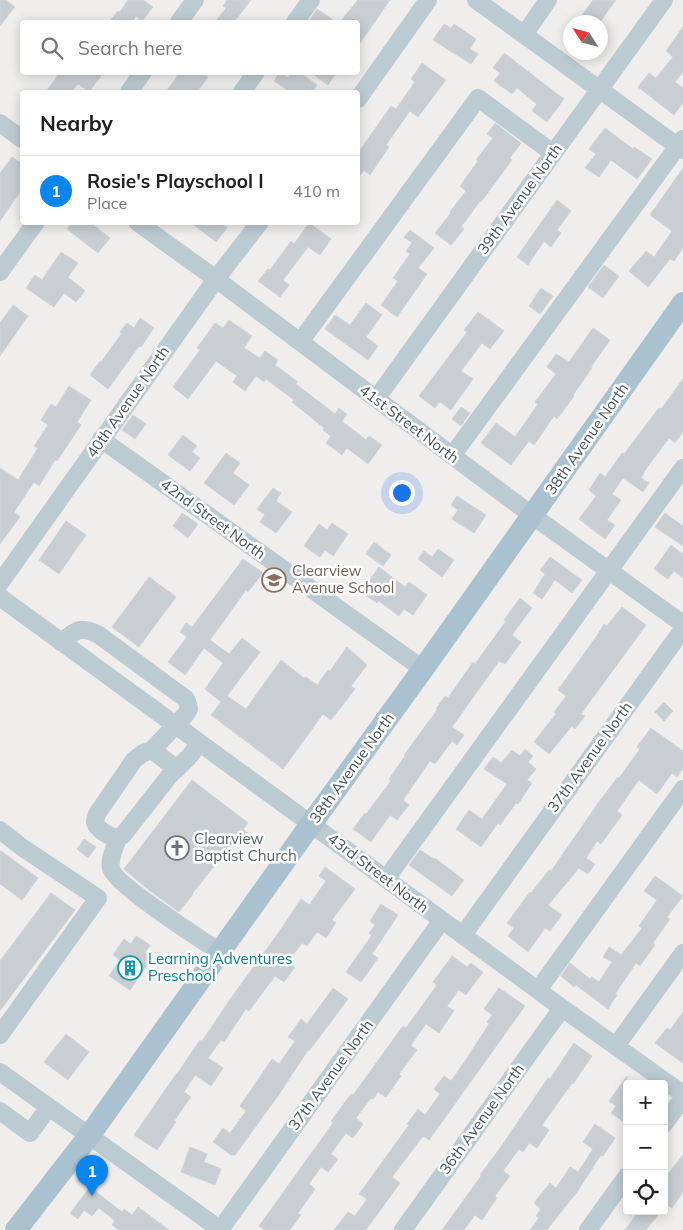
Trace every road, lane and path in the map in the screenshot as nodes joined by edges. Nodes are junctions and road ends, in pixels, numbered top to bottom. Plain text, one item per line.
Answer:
1 (195, 0) edge
2 (311, 0) edge
3 (428, 0) edge
4 (476, 0) edge
5 (548, 0) edge
6 (664, 0) edge
7 (180, 20) edge
8 (296, 20) edge
9 (524, 35) junction
10 (142, 75) edge
11 (254, 75) edge
12 (130, 90) edge
13 (243, 90) edge
14 (599, 90) junction
15 (360, 96) edge
16 (0, 123) edge
17 (20, 138) edge
18 (681, 145) edge
19 (553, 154) junction
20 (34, 225) edge
21 (145, 225) edge
22 (258, 225) edge
23 (0, 272) edge
24 (216, 279) junction
25 (683, 303) edge
26 (300, 342) junction
27 (376, 399) junction
28 (101, 439) junction
29 (452, 456) junction
30 (683, 468) edge
31 (533, 516) junction
32 (609, 571) junction
33 (0, 583) edge
34 (0, 598) edge
35 (683, 624) edge
36 (683, 629) edge
37 (61, 642) junction
38 (423, 669) junction
39 (177, 725) junction
40 (200, 743) junction
41 (152, 750) junction
42 (177, 768) junction
43 (683, 790) edge
44 (312, 824) junction
45 (0, 830) edge
46 (118, 838) junction
47 (386, 879) junction
48 (442, 920) junction
49 (463, 935) junction
50 (220, 952) junction
51 (683, 953) edge
52 (538, 990) junction
53 (562, 1008) junction
54 (0, 1034) edge
55 (616, 1046) junction
56 (0, 1072) edge
57 (683, 1096) edge
58 (48, 1107) junction
59 (0, 1111) edge
60 (668, 1118) edge
61 (89, 1136) junction
62 (623, 1182) edge
63 (16, 1230) edge
64 (220, 1230) edge
65 (403, 1230) edge
66 (588, 1230) edge

1 - 7 street
2 - 8 street
3 - 15 street
4 - 9 street
5 - 9 street
6 - 14 street, 39th Avenue North
9 - 14 street
10 - 12 street
11 - 13 street
14 - 18 street
14 - 19 street, 39th Avenue North
16 - 17 street
18 - 29 street
19 - 26 street
19 - 27 street, 39th Avenue North
20 - 23 street
21 - 24 street, 41st Street North
22 - 24 street, 40th Avenue North
24 - 26 street, 41st Street North
24 - 28 street, 40th Avenue North
25 - 31 main road, 38th Avenue North
26 - 27 street, 41st Street North
27 - 29 street, 41st Street North
28 - 33 street, 40th Avenue North
28 - 38 street, 42nd Street North
29 - 31 street, 41st Street North
30 - 32 street
31 - 32 street, 41st Street North
31 - 38 main road, 38th Avenue North
32 - 35 street, 41st Street North
32 - 47 street
34 - 37 street, 43rd Street North
36 - 49 street, 37th Avenue North
37 - 39 street, 43rd Street North
37 - 39 street
38 - 44 main road, 38th Avenue North
39 - 40 street, 43rd Street North
39 - 41 street
40 - 42 street
40 - 44 street, 43rd Street North
41 - 42 street
41 - 46 street
42 - 46 street
43 - 52 street
44 - 47 street, 43rd Street North
44 - 50 main road, 38th Avenue North
45 - 54 street
46 - 50 street
47 - 48 street, 43rd Street North
48 - 49 street, 43rd Street North
48 - 64 street, 37th Avenue North
49 - 52 street, 43rd Street North
50 - 61 main road, 38th Avenue North
51 - 55 street
52 - 53 street, 43rd Street North
53 - 55 street, 43rd Street North
53 - 65 street, 36th Avenue North
55 - 57 street, 43rd Street North
56 - 58 street
57 - 60 street
58 - 59 street
58 - 61 street
61 - 63 main road, 38th Avenue North
61 - 64 street
62 - 66 street

